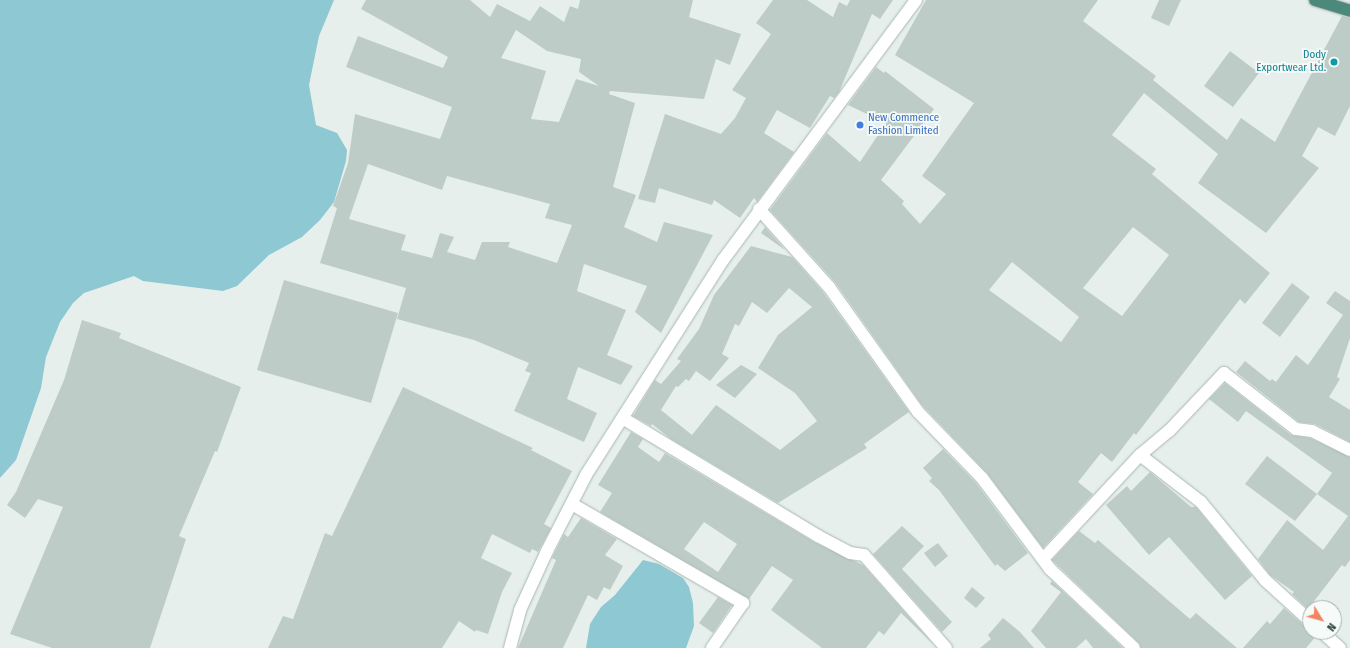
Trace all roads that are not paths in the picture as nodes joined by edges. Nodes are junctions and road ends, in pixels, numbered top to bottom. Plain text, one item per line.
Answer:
1 (916, 0) edge
2 (1315, 0) edge
3 (1350, 11) edge
4 (760, 210) junction
5 (624, 419) junction
6 (1350, 450) edge
7 (1140, 455) junction
8 (572, 504) junction
9 (1043, 559) junction
10 (1302, 614) edge
11 (1331, 640) edge
12 (510, 648) edge
13 (712, 648) edge
14 (946, 648) edge
15 (1134, 648) edge
16 (1340, 648) edge

1 - 4 street
2 - 3 highway
4 - 5 street
4 - 9 street
5 - 8 street
5 - 14 street
6 - 7 street
7 - 9 street
7 - 10 street
8 - 12 street
8 - 13 street
9 - 15 street
11 - 16 street

